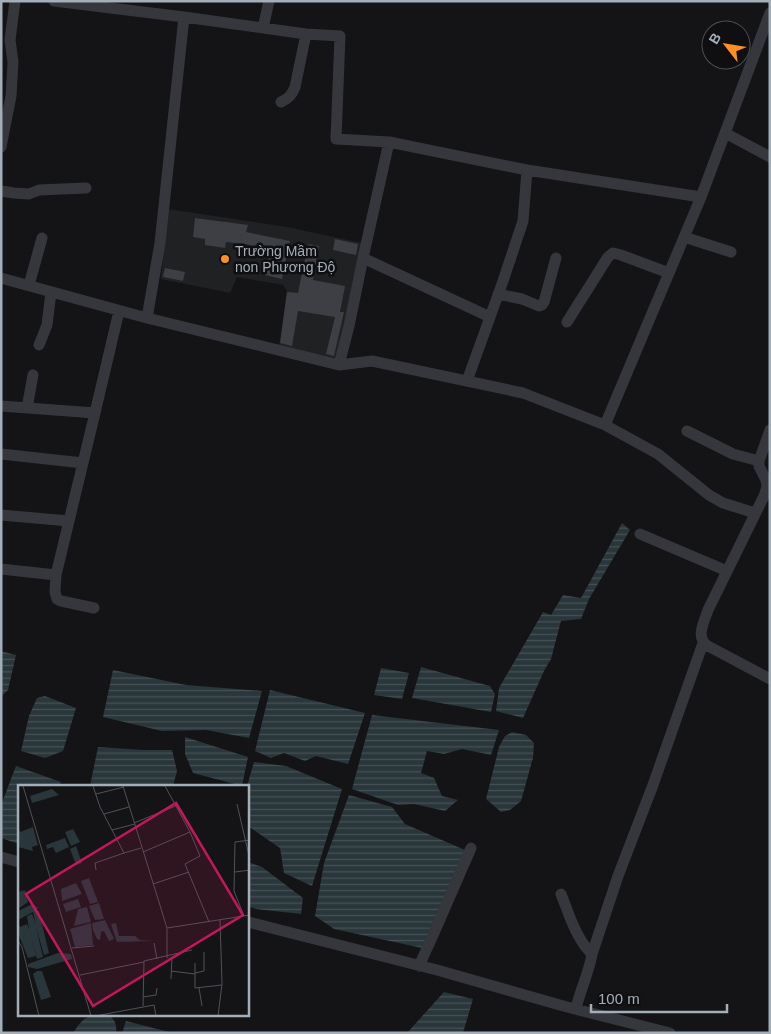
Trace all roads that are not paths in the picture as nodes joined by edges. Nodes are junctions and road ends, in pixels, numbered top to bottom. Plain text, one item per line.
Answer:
1 (14, 1) edge
2 (54, 1) edge
3 (269, 1) edge
4 (770, 13) edge
5 (184, 18) junction
6 (263, 28) junction
7 (306, 34) junction
8 (281, 102) dead end
9 (725, 134) junction
10 (389, 142) junction
11 (1, 147) edge
12 (770, 157) edge
13 (527, 170) junction
14 (86, 188) dead end
15 (1, 190) edge
16 (701, 197) junction
17 (684, 237) junction
18 (42, 238) dead end
19 (732, 252) dead end
20 (362, 258) junction
21 (556, 258) dead end
22 (669, 273) junction
23 (1, 278) edge
24 (29, 285) junction
25 (51, 292) junction
26 (498, 294) junction
27 (119, 310) junction
28 (490, 317) junction
29 (147, 318) junction
30 (567, 322) dead end
31 (39, 345) dead end
32 (339, 365) junction
33 (32, 375) dead end
34 (468, 381) junction
35 (1, 406) edge
36 (27, 408) junction
37 (95, 413) junction
38 (605, 424) junction
39 (770, 430) edge
40 (687, 431) dead end
41 (1, 454) edge
42 (759, 460) junction
43 (83, 463) junction
44 (768, 490) edge
45 (755, 513) junction
46 (1, 515) edge
47 (69, 521) junction
48 (640, 534) dead end
49 (1, 569) edge
50 (727, 570) junction
51 (56, 575) junction
52 (94, 608) dead end
53 (703, 643) junction
54 (770, 679) edge
55 (471, 848) dead end
56 (1, 857) edge
57 (18, 862) edge
58 (561, 894) dead end
59 (249, 922) edge
60 (592, 954) junction
61 (419, 966) junction
62 (576, 1009) junction
63 (670, 1033) edge

1 - 11 street
2 - 5 street
3 - 6 street
4 - 9 street
5 - 6 street
5 - 29 street
6 - 7 street
7 - 8 street
7 - 10 street
9 - 12 street
9 - 16 street
10 - 13 street
10 - 20 street
13 - 16 street
13 - 26 street
14 - 15 street
16 - 17 street
17 - 19 street
17 - 22 street
18 - 24 street
20 - 28 street
20 - 32 street
21 - 26 street
22 - 30 street
22 - 38 street
23 - 24 street
24 - 25 street
25 - 27 street
25 - 31 street
26 - 28 street
27 - 29 street
27 - 37 street
28 - 34 street
29 - 32 street
32 - 34 street
33 - 36 street
34 - 38 street
35 - 36 street
36 - 37 street
37 - 43 street
38 - 45 street
39 - 42 street
40 - 42 street
41 - 43 street
42 - 44 street
43 - 47 street
44 - 45 street
45 - 50 street
46 - 47 street
47 - 51 street
48 - 50 street
49 - 51 street
50 - 53 street
51 - 52 street
53 - 54 street
53 - 60 street
55 - 61 street
56 - 57 street
58 - 60 street
59 - 61 street
60 - 62 street
61 - 62 street
62 - 63 street

